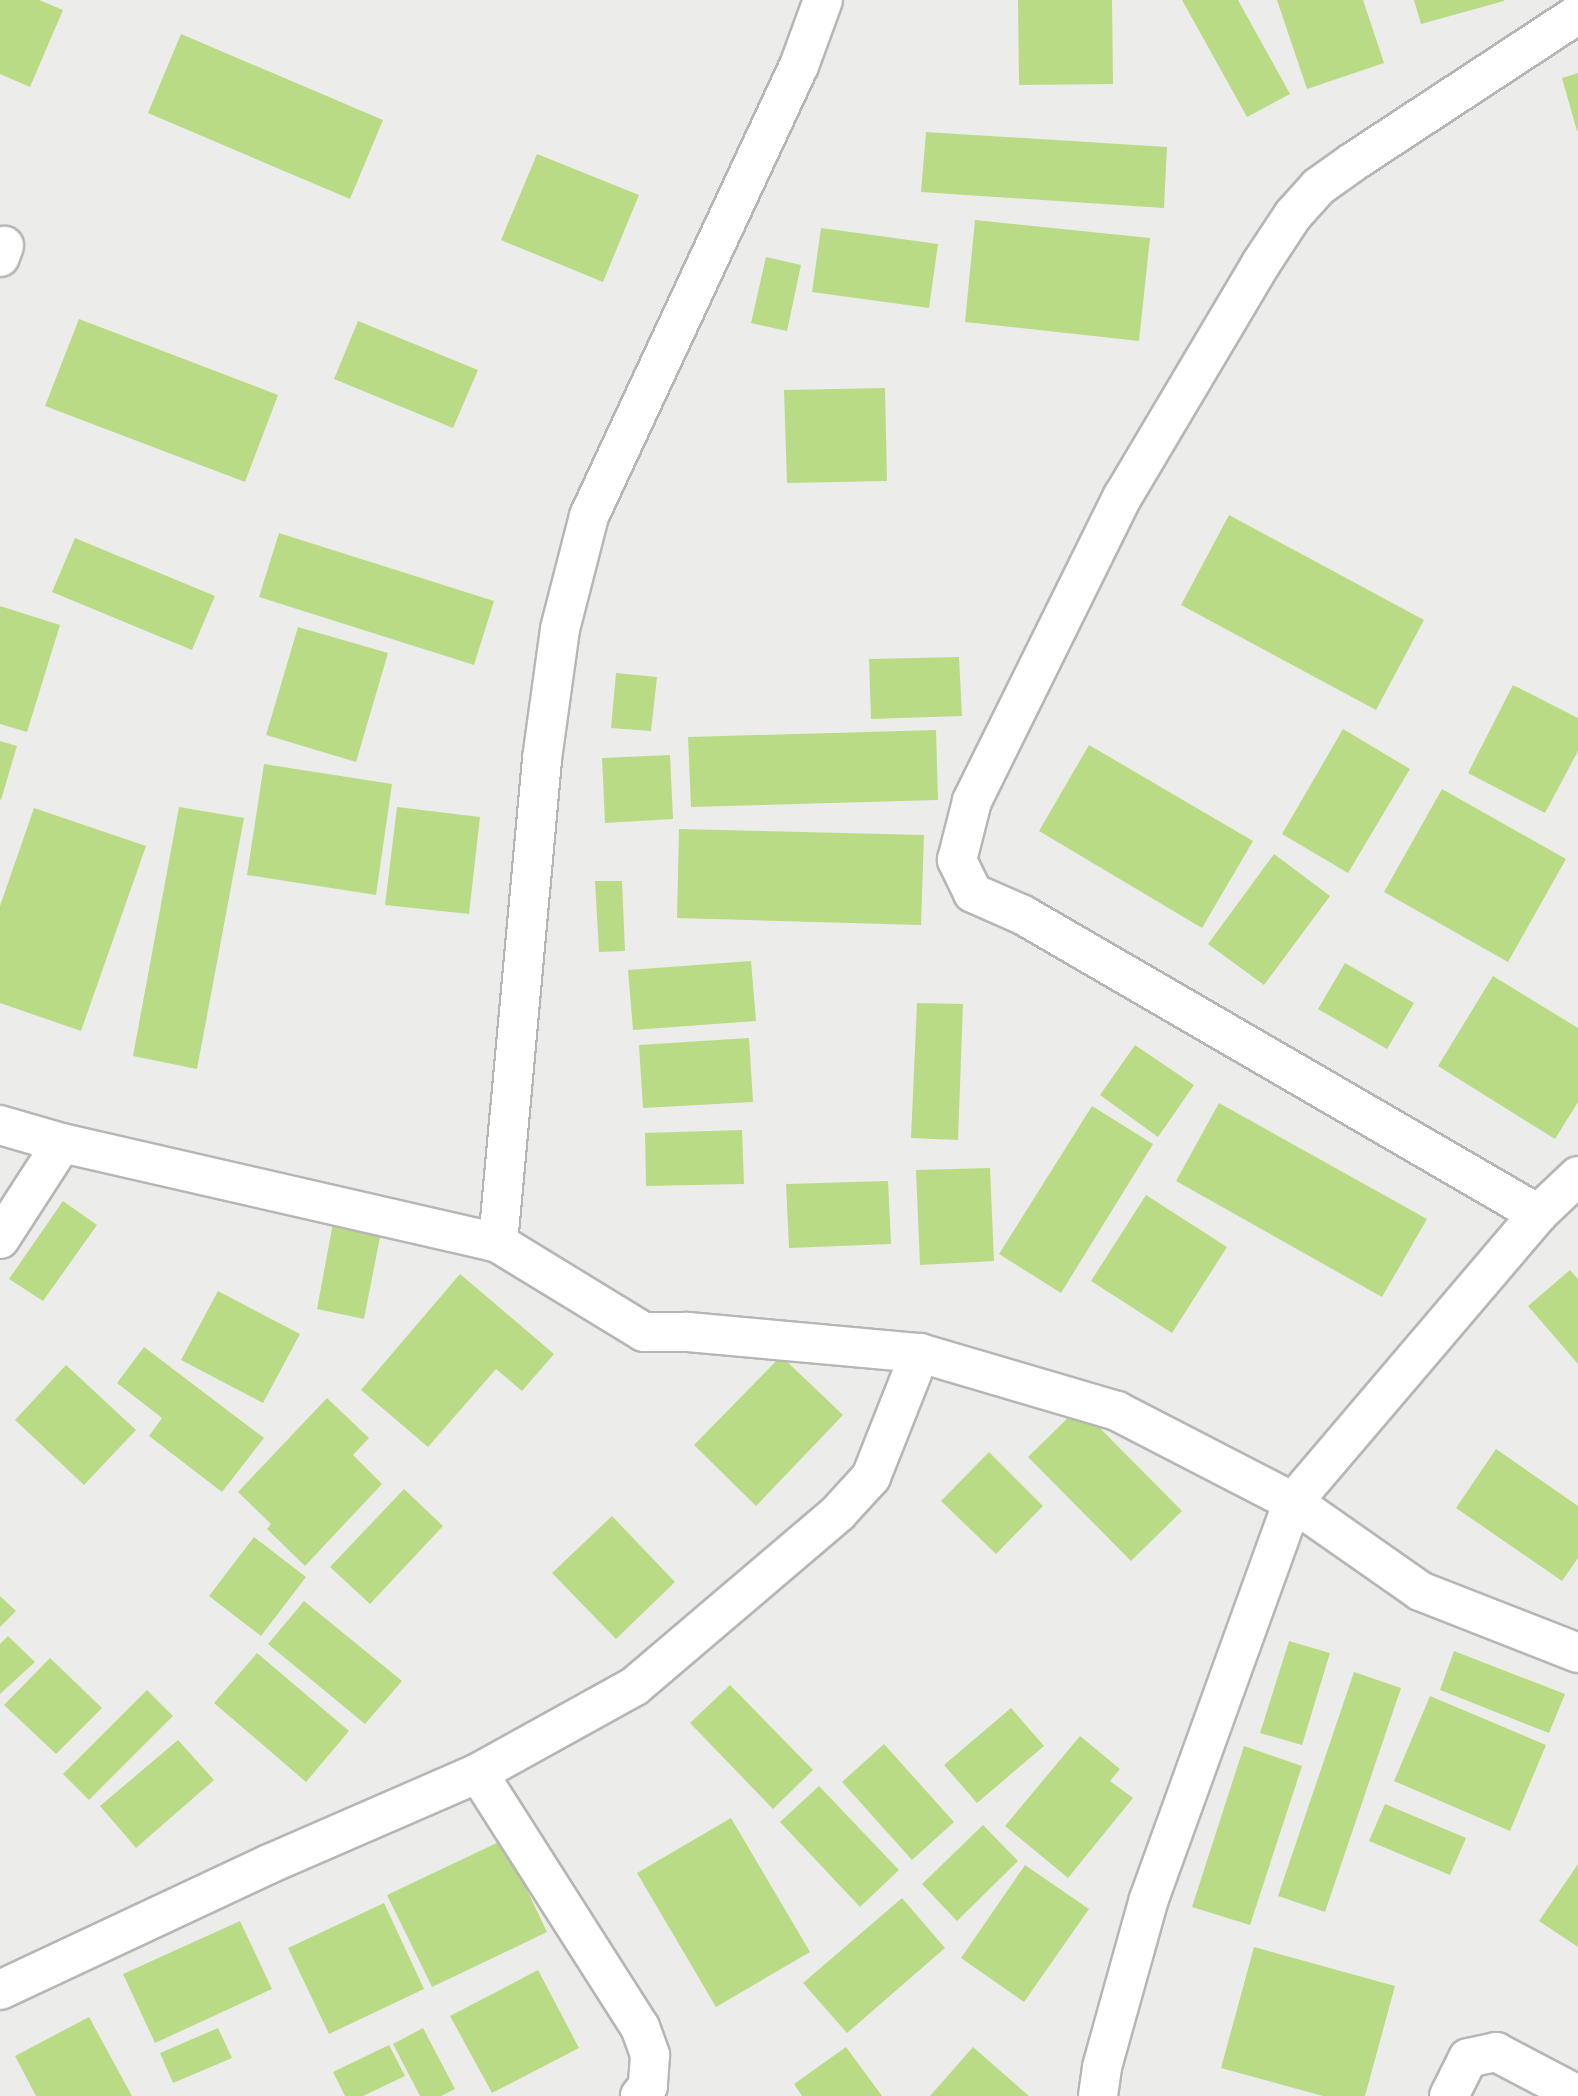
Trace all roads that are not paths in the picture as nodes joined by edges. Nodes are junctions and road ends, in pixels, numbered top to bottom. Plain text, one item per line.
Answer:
1 (823, 0) edge
2 (1578, 14) edge
3 (0, 1125) edge
4 (62, 1143) junction
5 (1578, 1176) edge
6 (1538, 1214) junction
7 (0, 1239) edge
8 (498, 1243) junction
9 (920, 1353) junction
10 (1293, 1502) junction
11 (1578, 1653) edge
12 (478, 1773) junction
13 (0, 1990) edge
14 (1578, 2095) edge
15 (640, 2096) edge
16 (1098, 2096) edge
17 (1449, 2096) edge

1 - 8 street
2 - 6 street
3 - 4 street
4 - 7 street
4 - 8 street
5 - 6 street
6 - 10 street
8 - 9 street
9 - 10 street
9 - 12 street
10 - 11 street
10 - 16 street
12 - 13 street
12 - 15 street
14 - 17 street

